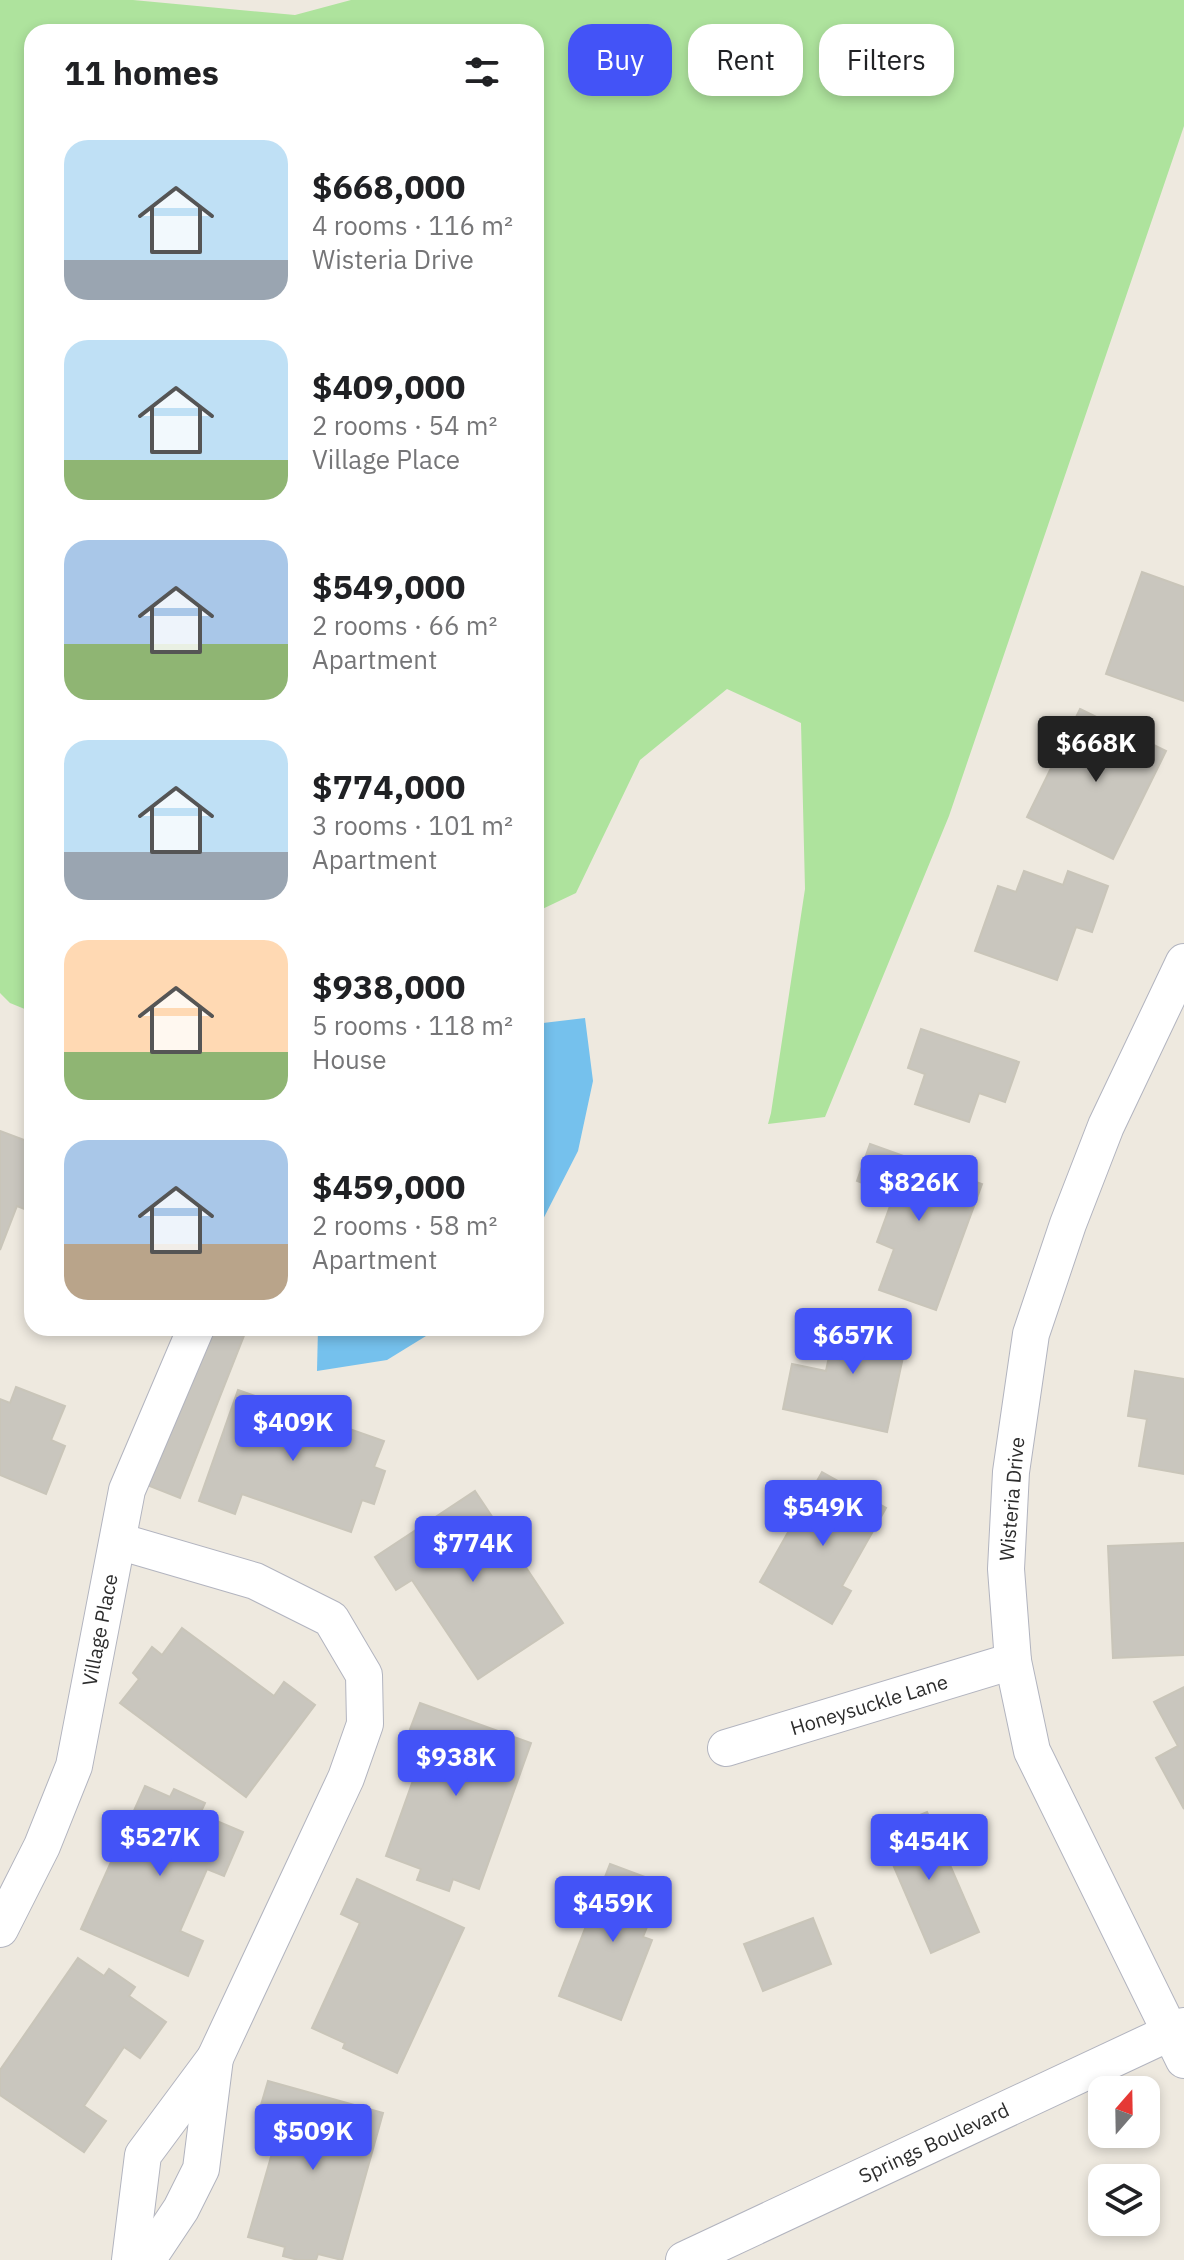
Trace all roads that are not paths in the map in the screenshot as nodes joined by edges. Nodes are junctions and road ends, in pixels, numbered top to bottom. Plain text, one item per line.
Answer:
1 (1184, 964) edge
2 (193, 1336) edge
3 (118, 1541) junction
4 (1013, 1661) junction
5 (726, 1748) dead end
6 (0, 1929) edge
7 (1179, 2039) edge
8 (215, 2058) junction
9 (130, 2260) edge
10 (147, 2260) edge
11 (684, 2260) edge

1 - 4 street, Wisteria Drive
2 - 3 street, Village Place
3 - 6 street, Village Place
3 - 8 street
4 - 5 street, Honeysuckle Lane
4 - 7 street, Wisteria Drive
7 - 11 street, Springs Boulevard
8 - 9 street
8 - 10 street

